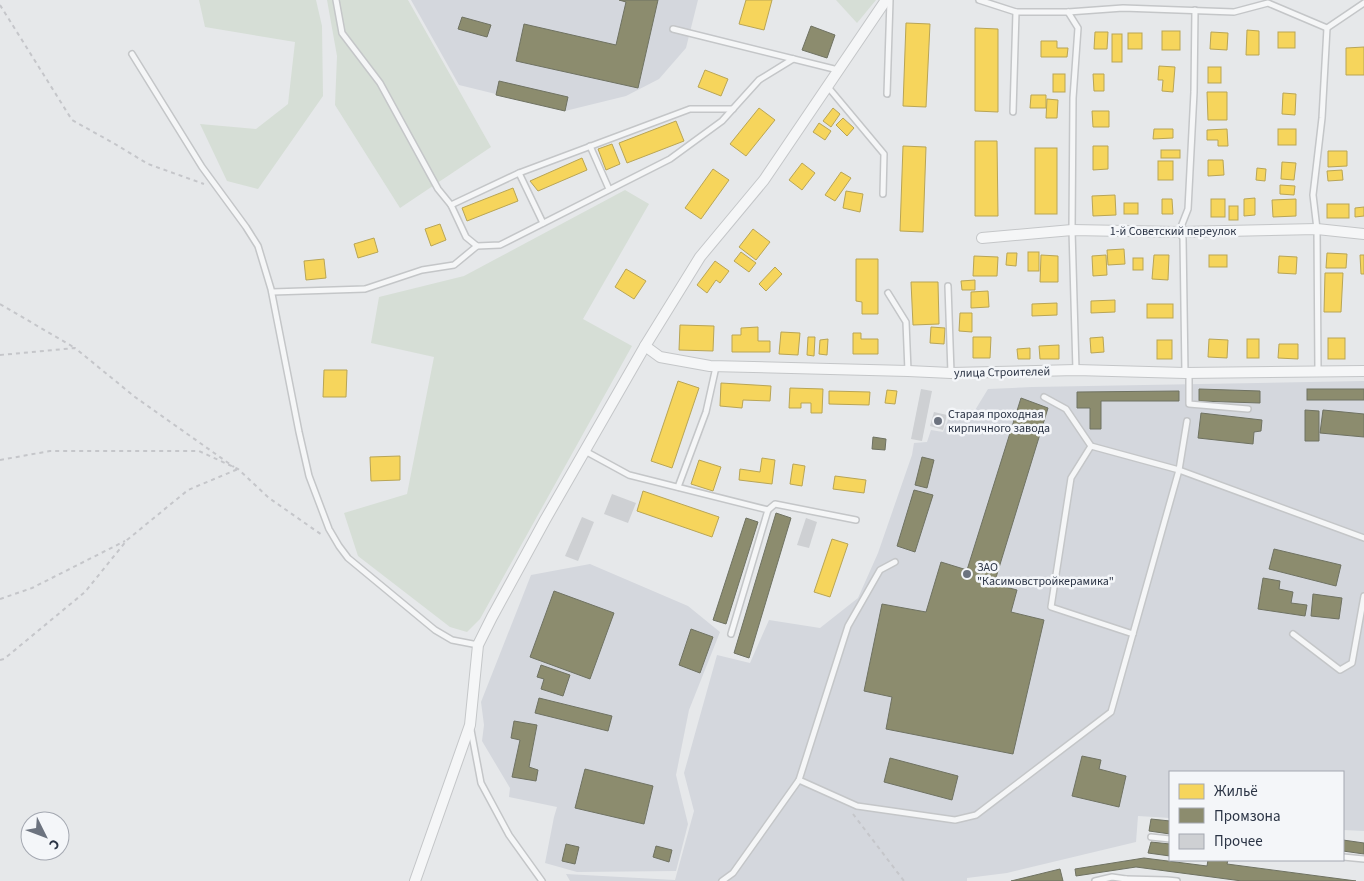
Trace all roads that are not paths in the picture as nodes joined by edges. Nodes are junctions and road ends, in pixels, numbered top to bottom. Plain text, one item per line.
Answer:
1 (336, 0) edge
2 (888, 0) edge
3 (979, 0) edge
4 (1364, 3) edge
5 (1195, 10) junction
6 (1016, 12) junction
7 (1068, 12) junction
8 (1327, 28) junction
9 (673, 29) dead end
10 (132, 54) dead end
11 (793, 59) junction
12 (838, 70) junction
13 (828, 86) junction
14 (887, 94) dead end
15 (733, 109) junction
16 (1013, 112) dead end
17 (590, 146) junction
18 (519, 173) junction
19 (609, 189) junction
20 (883, 194) dead end
21 (452, 204) junction
22 (542, 223) junction
23 (1318, 229) junction
24 (1072, 230) junction
25 (1179, 232) junction
26 (1364, 234) edge
27 (982, 238) dead end
28 (477, 246) junction
29 (948, 286) dead end
30 (272, 292) junction
31 (888, 294) dead end
32 (645, 346) junction
33 (716, 366) junction
34 (1076, 370) junction
35 (908, 371) junction
36 (1364, 371) edge
37 (1318, 372) junction
38 (951, 373) junction
39 (1187, 373) junction
40 (1044, 397) dead end
41 (1248, 409) dead end
42 (1187, 421) dead end
43 (1091, 446) junction
44 (584, 451) junction
45 (1179, 470) junction
46 (678, 487) junction
47 (768, 510) junction
48 (856, 520) dead end
49 (1364, 538) edge
50 (895, 562) dead end
51 (1364, 596) edge
52 (731, 634) dead end
53 (1133, 634) junction
54 (1293, 634) dead end
55 (478, 645) junction
56 (470, 725) junction
57 (799, 780) junction
58 (1151, 837) dead end
59 (1169, 840) edge
60 (1344, 857) edge
61 (1364, 859) edge
62 (1126, 880) edge
63 (415, 881) edge
64 (542, 881) edge
65 (722, 881) edge
66 (1095, 881) edge
67 (1177, 881) edge

1 - 21 lane
2 - 12 street
2 - 14 lane
3 - 6 lane
4 - 8 lane
5 - 7 lane
5 - 8 lane
5 - 25 lane
6 - 7 lane
6 - 16 lane
7 - 24 lane
8 - 23 lane
9 - 11 lane
10 - 30 lane
11 - 12 lane
11 - 15 lane
12 - 13 street
13 - 20 lane
13 - 32 street
15 - 17 lane
15 - 19 lane
17 - 18 lane
17 - 19 lane
18 - 21 lane
18 - 22 lane
19 - 22 lane
21 - 28 lane
22 - 28 lane
23 - 25 street, 1-й Советский переулок
23 - 26 street, 1-й Советский переулок
23 - 37 lane
24 - 25 street, 1-й Советский переулок
24 - 27 street, 1-й Советский переулок
24 - 34 lane
25 - 39 lane
28 - 30 lane
29 - 38 lane
30 - 55 lane
31 - 35 lane
32 - 33 street, улица Строителей
32 - 44 street
33 - 35 street, улица Строителей
33 - 46 lane
34 - 38 street, улица Строителей
34 - 39 street, улица Строителей
35 - 38 street, улица Строителей
36 - 37 street, улица Строителей
37 - 39 street, улица Строителей
39 - 41 lane
40 - 43 lane
42 - 45 lane
43 - 45 lane
43 - 53 lane
44 - 46 lane
44 - 55 street
45 - 49 lane
45 - 53 lane
46 - 47 lane
47 - 48 lane
47 - 52 lane
50 - 57 lane
51 - 54 lane
53 - 57 lane
55 - 56 street
56 - 63 street
56 - 64 lane
57 - 65 lane
58 - 59 lane
60 - 61 lane
62 - 66 lane
62 - 67 lane

